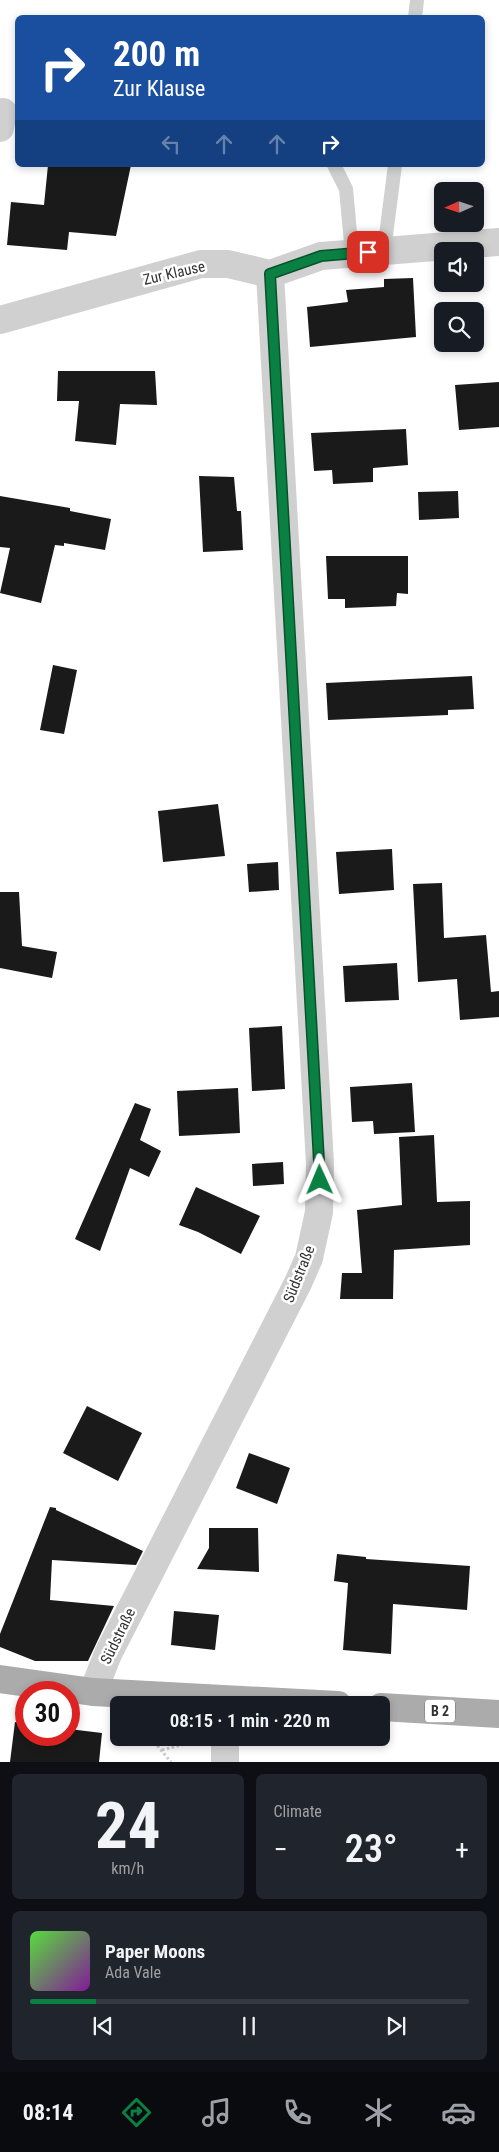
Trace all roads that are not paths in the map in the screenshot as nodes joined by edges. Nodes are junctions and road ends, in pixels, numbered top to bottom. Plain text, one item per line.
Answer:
1 (418, 0) edge
2 (416, 15) edge
3 (335, 167) edge
4 (395, 167) edge
5 (499, 242) edge
6 (384, 251) junction
7 (352, 254) junction
8 (270, 274) junction
9 (0, 320) edge
10 (0, 1679) edge
11 (93, 1692) junction
12 (146, 1696) edge
13 (390, 1708) edge
14 (499, 1714) edge
15 (218, 1746) edge
16 (225, 1762) edge

1 - 2 lane
3 - 7 lane
4 - 6 lane
5 - 6 street
6 - 7 street
7 - 8 street
8 - 9 street, Zur Klause
8 - 11 street, Südstraße
10 - 11 main road
11 - 12 main road
13 - 14 main road, B 2
15 - 16 street

